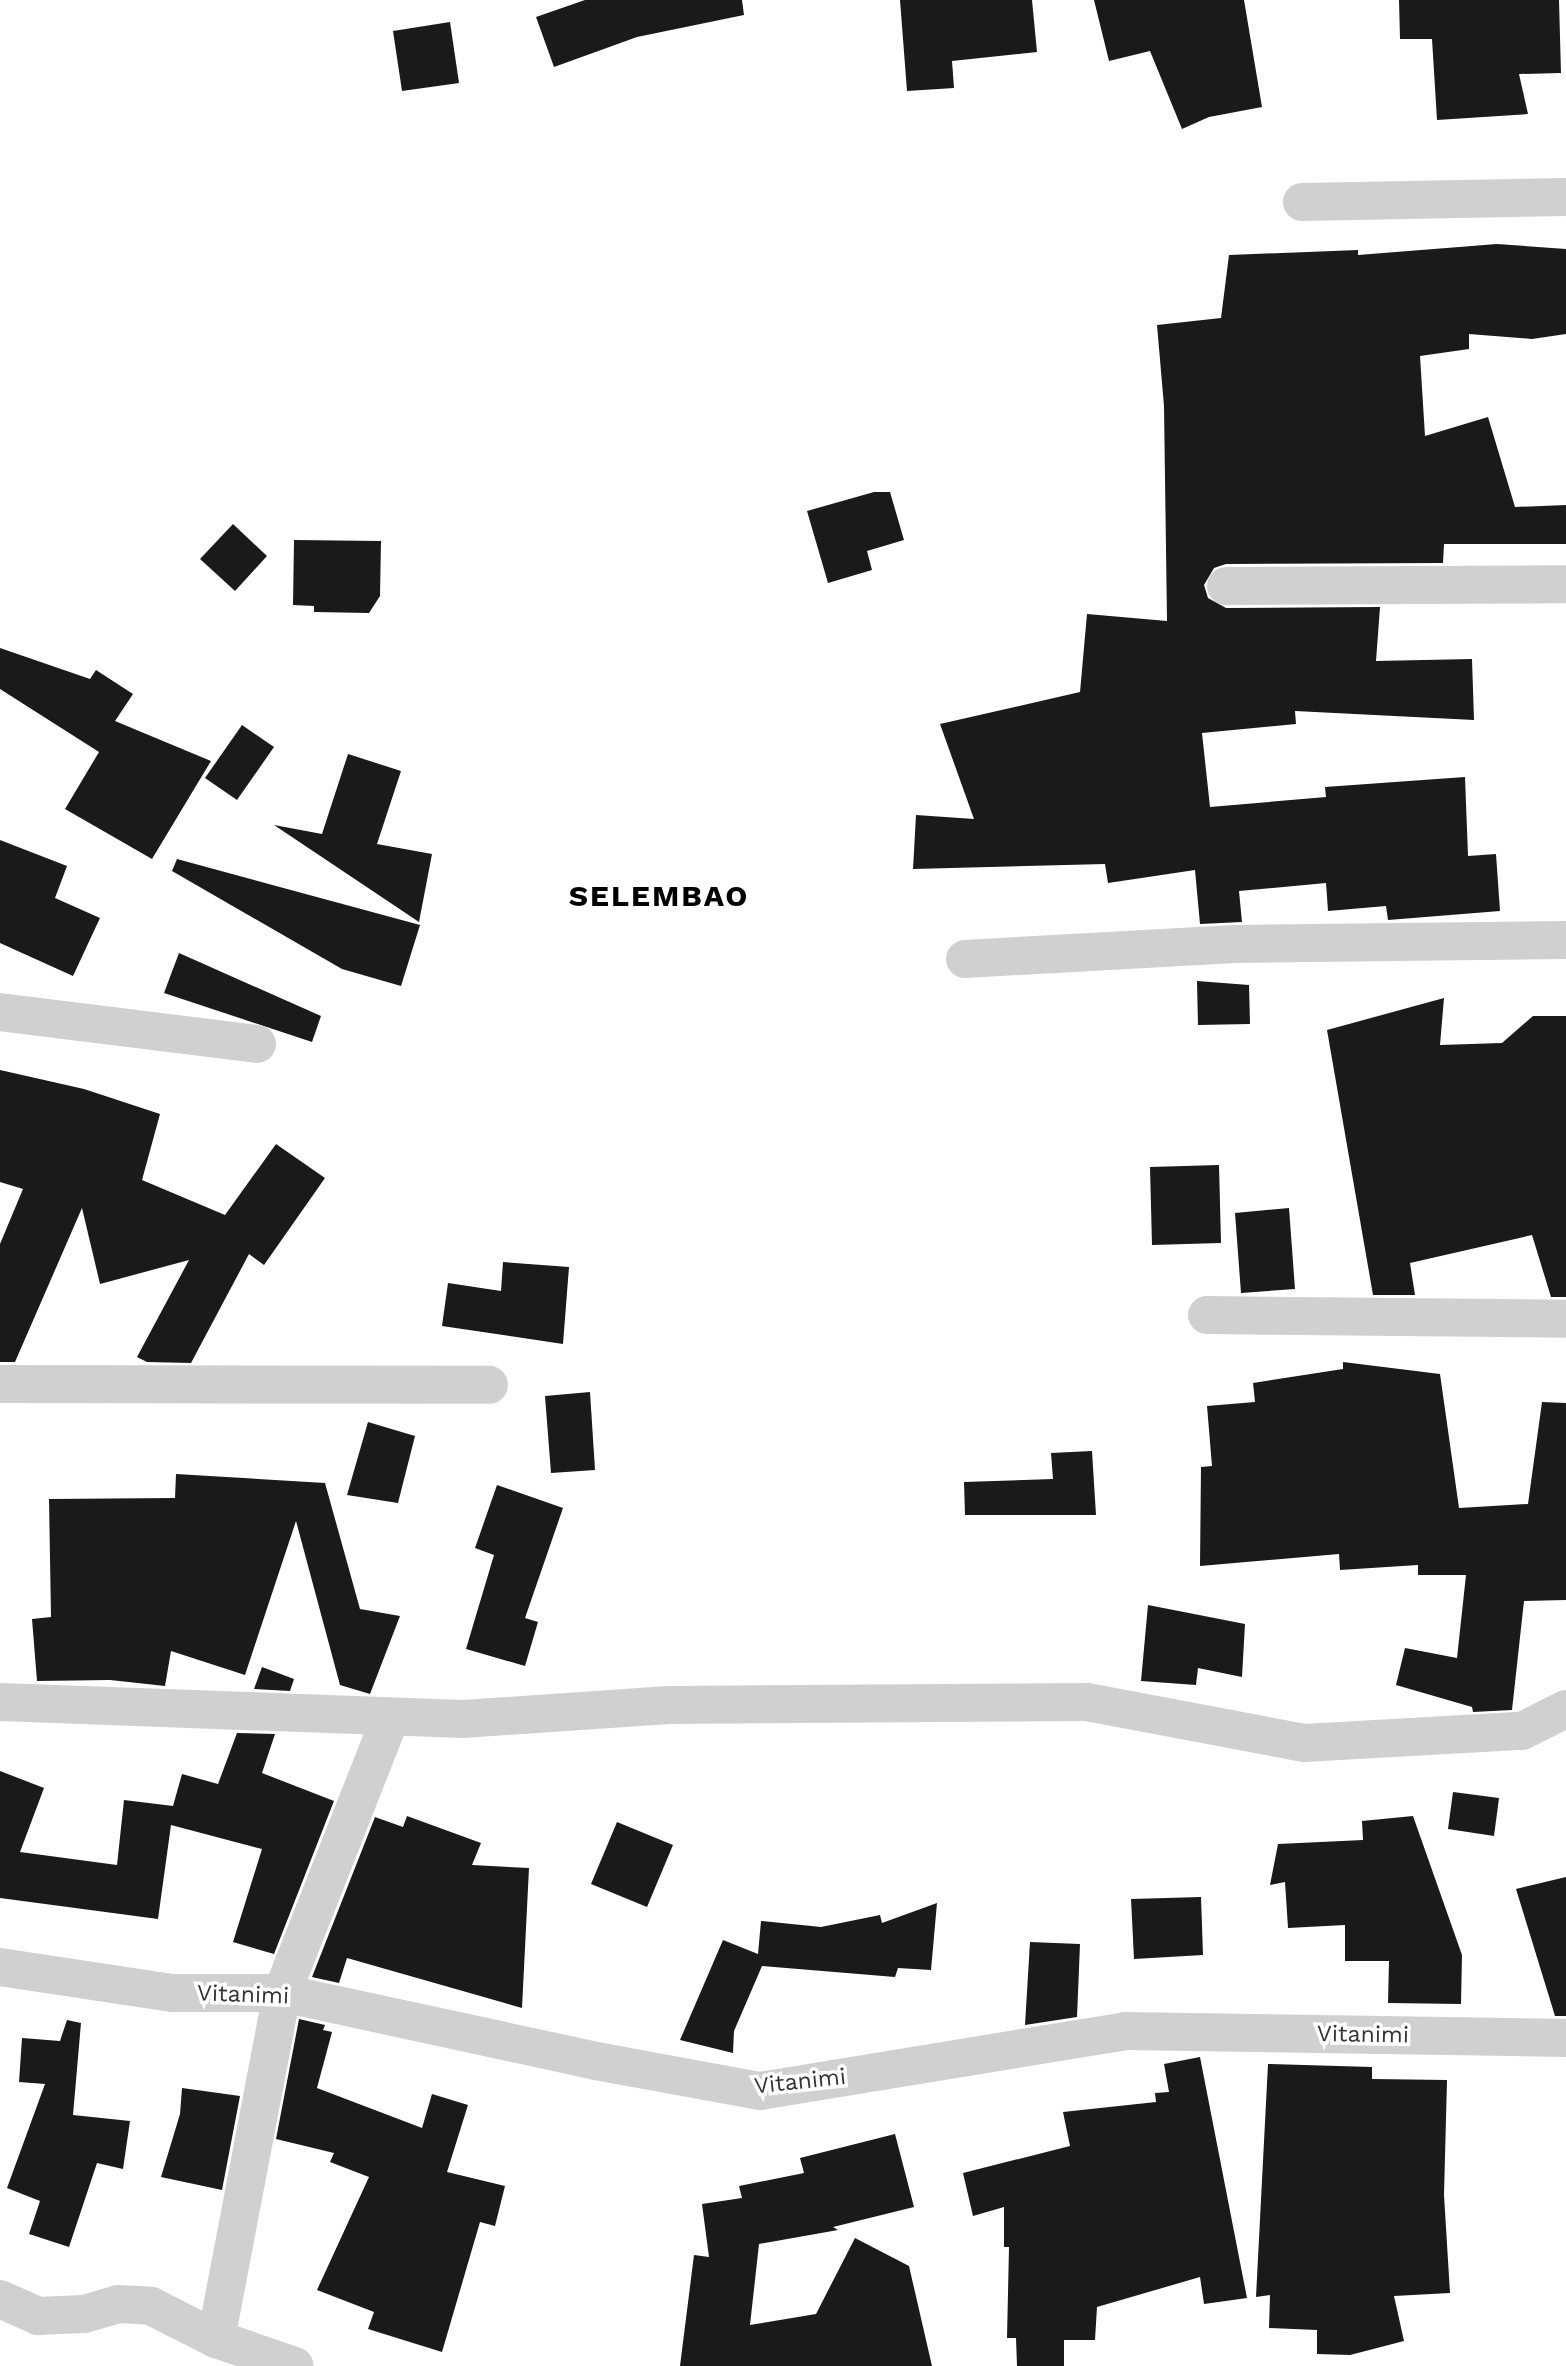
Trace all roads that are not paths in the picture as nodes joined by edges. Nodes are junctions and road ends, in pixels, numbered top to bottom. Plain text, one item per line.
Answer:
1 (1566, 197) edge
2 (1301, 202) dead end
3 (1566, 584) edge
4 (1226, 586) dead end
5 (1566, 940) edge
6 (965, 959) dead end
7 (0, 1012) edge
8 (257, 1044) dead end
9 (1206, 1314) dead end
10 (1566, 1319) edge
11 (0, 1384) edge
12 (489, 1385) dead end
13 (0, 1702) edge
14 (1566, 1709) edge
15 (390, 1719) junction
16 (0, 1967) edge
17 (282, 1993) junction
18 (1566, 2038) edge
19 (0, 2299) edge
20 (216, 2339) junction
21 (295, 2366) edge

1 - 2 street
3 - 4 street
5 - 6 street
7 - 8 street
9 - 10 street
11 - 12 street
13 - 15 street
14 - 15 street
15 - 17 street
16 - 17 street, Vitanimi
17 - 18 street, Vitanimi
17 - 20 street
19 - 20 street
20 - 21 street

